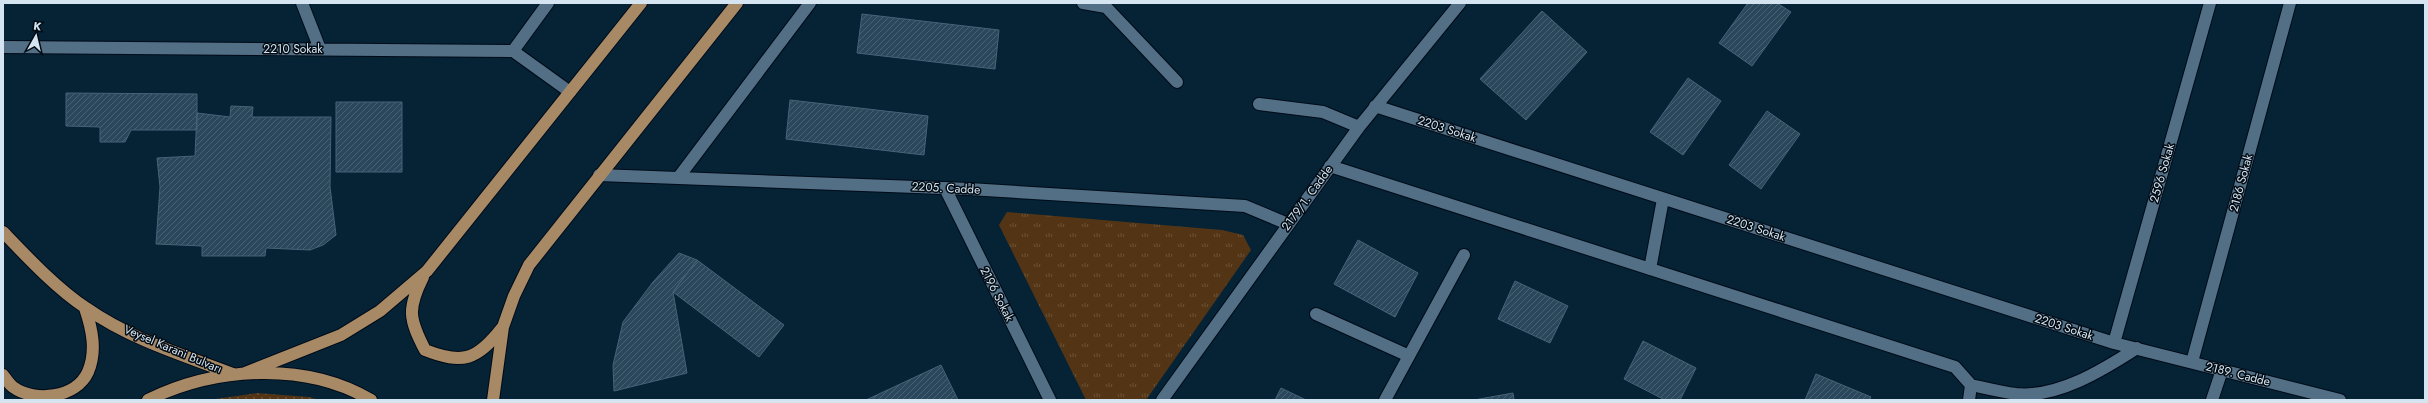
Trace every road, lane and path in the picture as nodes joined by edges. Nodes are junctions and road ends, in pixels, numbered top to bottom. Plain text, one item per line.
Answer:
1 (302, 3) edge
2 (548, 3) edge
3 (641, 3) edge
4 (737, 3) edge
5 (810, 3) edge
6 (1083, 3) edge
7 (1460, 3) edge
8 (2210, 3) edge
9 (2290, 3) edge
10 (1451, 8) edge
11 (3, 47) edge
12 (320, 50) junction
13 (512, 51) junction
14 (1177, 82) dead end
15 (570, 92) junction
16 (1259, 104) dead end
17 (1375, 106) junction
18 (1359, 127) junction
19 (1330, 166) junction
20 (599, 175) junction
21 (678, 178) junction
22 (945, 188) junction
23 (1663, 199) junction
24 (1288, 224) junction
25 (3, 232) edge
26 (1464, 255) dead end
27 (1650, 269) junction
28 (427, 271) junction
29 (85, 308) junction
30 (1316, 314) dead end
31 (503, 327) junction
32 (2114, 343) junction
33 (2137, 348) junction
34 (1409, 356) junction
35 (2192, 362) junction
36 (2222, 370) junction
37 (245, 373) junction
38 (233, 374) junction
39 (3, 376) edge
40 (1971, 385) junction
41 (148, 400) edge
42 (371, 400) edge
43 (493, 400) edge
44 (1050, 400) edge
45 (1162, 400) edge
46 (1386, 400) edge
47 (1969, 400) edge
48 (2212, 400) edge
49 (2340, 400) edge

1 - 12 street
2 - 13 street
3 - 15 main road
4 - 20 main road
5 - 21 street
6 - 14 street
7 - 10 street, 2179/1. Cadde
8 - 32 street, 2596 Sokak
9 - 35 street, 2186 Sokak
10 - 17 street, 2179/1. Cadde
11 - 12 street, 2210 Sokak
12 - 13 street, 2210 Sokak
13 - 15 street
15 - 28 main road
16 - 18 street
17 - 18 street, 2179/1. Cadde
17 - 23 street, 2203 Sokak
18 - 19 street, 2179/1. Cadde
19 - 24 street, 2179/1. Cadde
19 - 27 street
20 - 21 street, 2205. Cadde
20 - 31 main road
21 - 22 street, 2205. Cadde
22 - 24 street, 2205. Cadde
22 - 44 street, 2196 Sokak
23 - 27 street
23 - 32 street, 2203 Sokak
24 - 45 street, 2179/1. Cadde
25 - 29 main road, Veysel Karani Bulvarı
26 - 34 street
27 - 40 street
28 - 31 main road
28 - 37 main road
29 - 38 main road, Veysel Karani Bulvarı
29 - 39 main road
30 - 34 street
31 - 43 main road
32 - 33 street, 2203 Sokak
33 - 35 street, 2189. Cadde
33 - 40 street
34 - 46 street
35 - 36 street, 2189. Cadde
36 - 48 street
36 - 49 street, 2189. Cadde
37 - 38 main road
37 - 42 main road
38 - 41 main road
40 - 47 street

